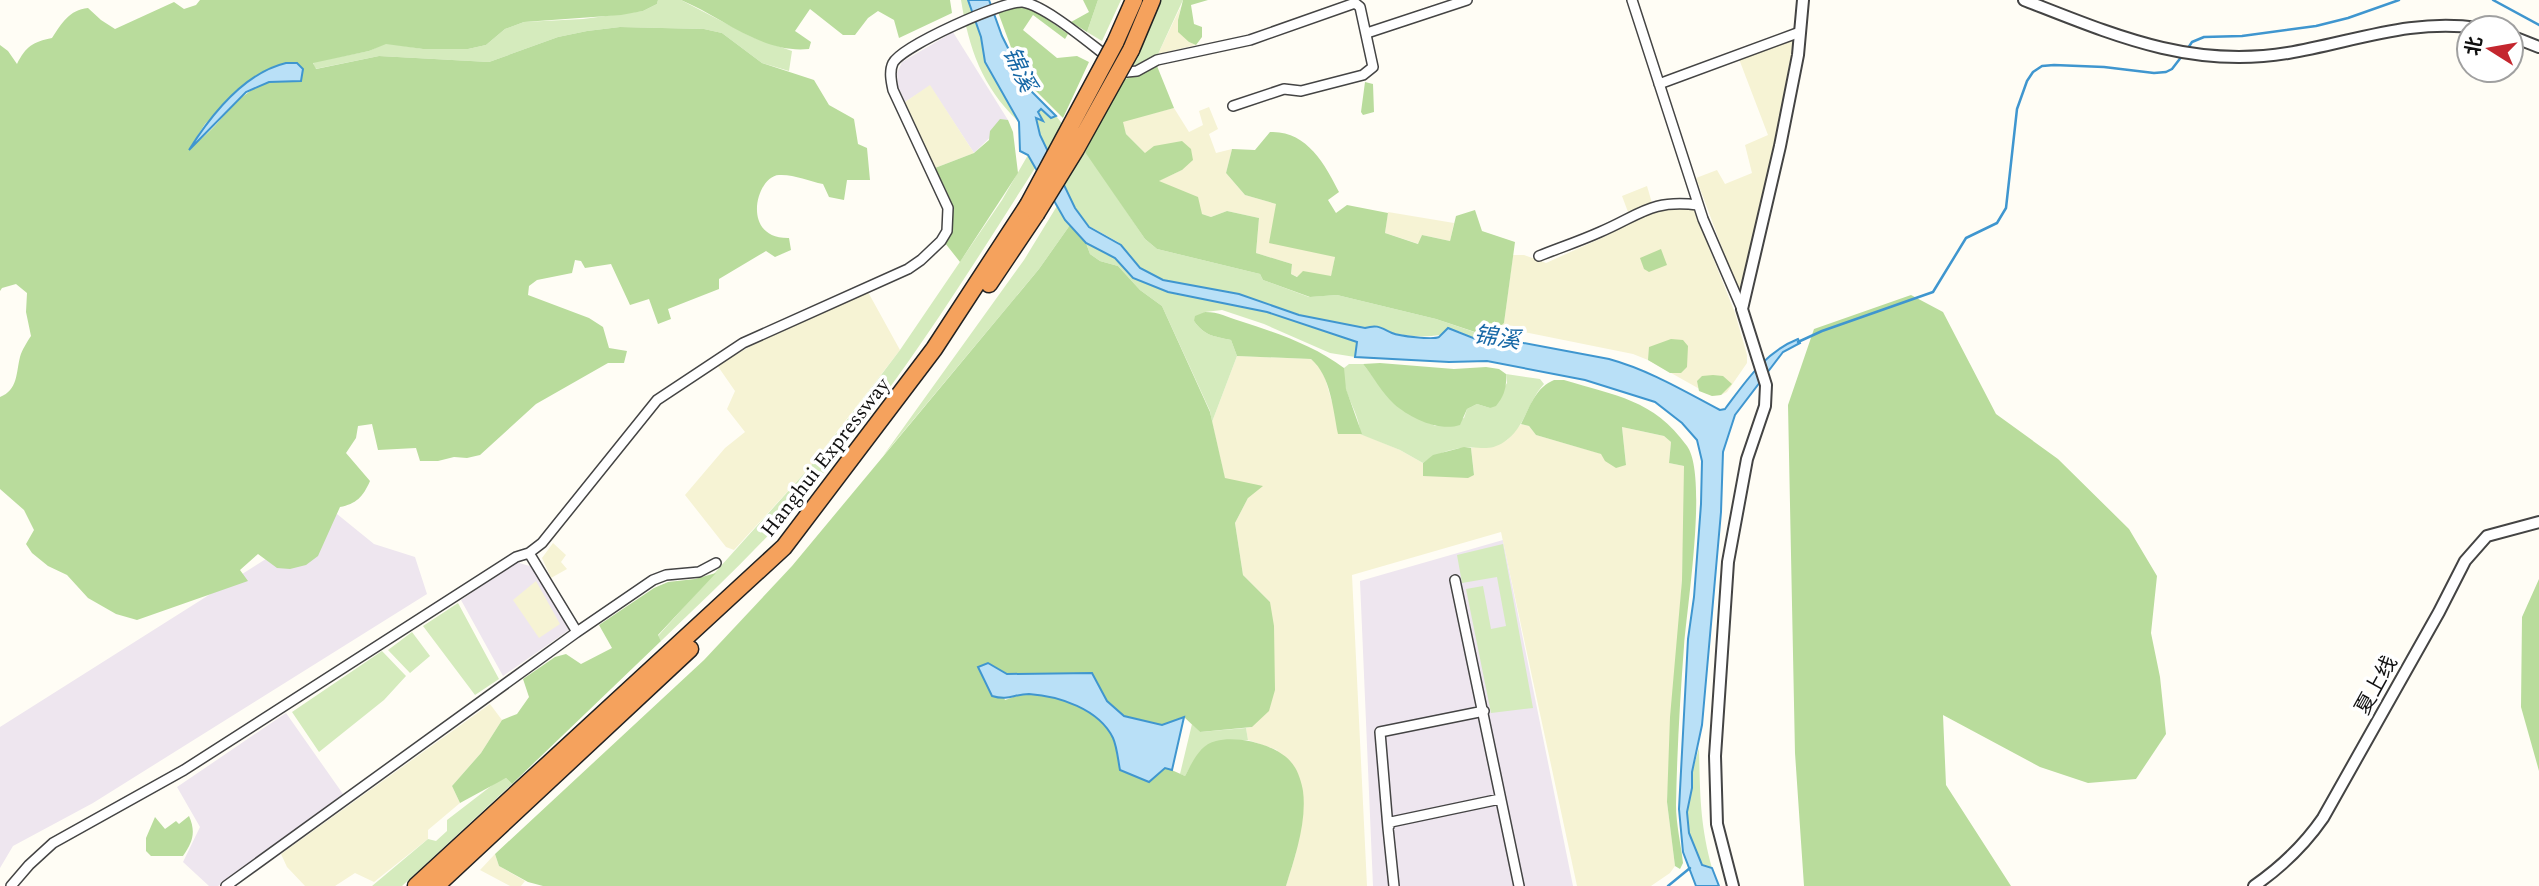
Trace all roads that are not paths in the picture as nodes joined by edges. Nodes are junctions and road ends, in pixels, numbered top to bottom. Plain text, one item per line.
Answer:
1 (1134, 0) edge
2 (1152, 0) edge
3 (1467, 0) edge
4 (1632, 0) edge
5 (1803, 0) edge
6 (2024, 0) edge
7 (2455, 26) edge
8 (1800, 32) junction
9 (1367, 33) junction
10 (1659, 83) junction
11 (1233, 106) dead end
12 (1698, 205) junction
13 (1032, 209) junction
14 (1539, 256) dead end
15 (1742, 309) junction
16 (2539, 522) edge
17 (529, 552) junction
18 (716, 563) dead end
19 (1455, 580) dead end
20 (577, 632) junction
21 (1483, 711) junction
22 (1500, 799) junction
23 (1388, 828) junction
24 (11, 886) edge
25 (226, 886) edge
26 (416, 886) edge
27 (436, 886) edge
28 (1394, 886) edge
29 (1519, 886) edge
30 (1733, 886) edge
31 (2254, 886) edge

1 - 13 highway, Hanghui Expressway, bridge
2 - 13 highway, Hanghui Expressway, bridge
3 - 9 street
4 - 10 street
5 - 8 street
6 - 7 street
8 - 10 street
8 - 15 street
9 - 11 street
9 - 17 street
10 - 12 street
12 - 14 street
12 - 15 street
13 - 26 highway, Hanghui Expressway
13 - 27 highway, Hanghui Expressway
15 - 30 street
16 - 31 street, 夏上线
17 - 20 street
17 - 24 street
18 - 20 street
19 - 21 street
20 - 25 street
21 - 22 street
21 - 23 street
22 - 23 street
22 - 29 street
23 - 28 street

